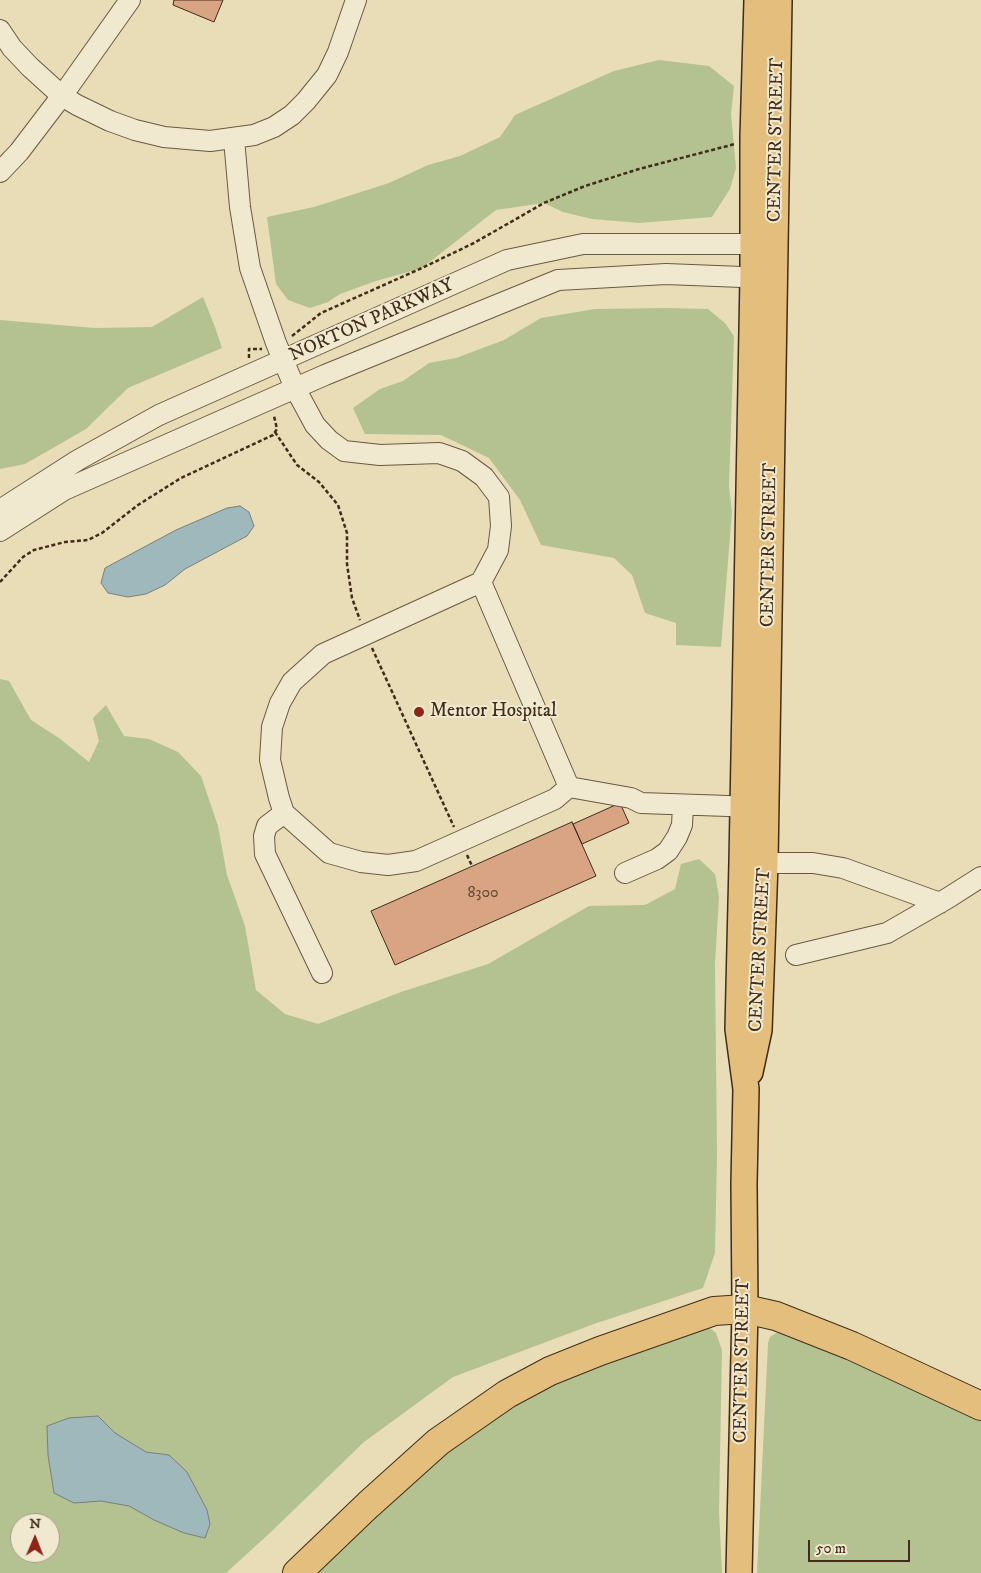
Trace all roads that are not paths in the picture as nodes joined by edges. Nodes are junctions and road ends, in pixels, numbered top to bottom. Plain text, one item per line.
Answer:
1 (130, 0) edge
2 (356, 0) edge
3 (757, 0) edge
4 (779, 0) edge
5 (0, 30) edge
6 (62, 96) junction
7 (765, 134) junction
8 (234, 139) junction
9 (0, 172) edge
10 (764, 244) junction
11 (764, 278) junction
12 (284, 360) junction
13 (295, 388) junction
14 (0, 510) edge
15 (0, 531) edge
16 (481, 582) junction
17 (568, 787) junction
18 (683, 805) junction
19 (755, 807) junction
20 (284, 813) junction
21 (754, 863) junction
22 (625, 873) dead end
23 (981, 877) edge
24 (940, 903) junction
25 (796, 955) dead end
26 (322, 973) dead end
27 (745, 1309) junction
28 (981, 1406) edge
29 (297, 1573) edge
30 (738, 1573) edge

1 - 6 street
2 - 8 street
3 - 7 main road, CENTER STREET
4 - 7 main road, CENTER STREET
5 - 6 street
6 - 8 street
6 - 9 street
7 - 10 main road, CENTER STREET
8 - 12 street
10 - 11 main road, CENTER STREET
10 - 12 street, NORTON PARKWAY
11 - 13 street, NORTON PARKWAY
11 - 19 main road, CENTER STREET
12 - 13 street
12 - 14 street, NORTON PARKWAY
13 - 15 street, NORTON PARKWAY
13 - 16 street
16 - 17 street
16 - 20 street
17 - 18 street
17 - 20 street
18 - 19 street
18 - 22 street
19 - 21 main road, CENTER STREET
20 - 26 street
21 - 24 street
21 - 27 main road, CENTER STREET
23 - 24 street
24 - 25 street
27 - 28 highway
27 - 29 highway
27 - 30 main road, CENTER STREET

